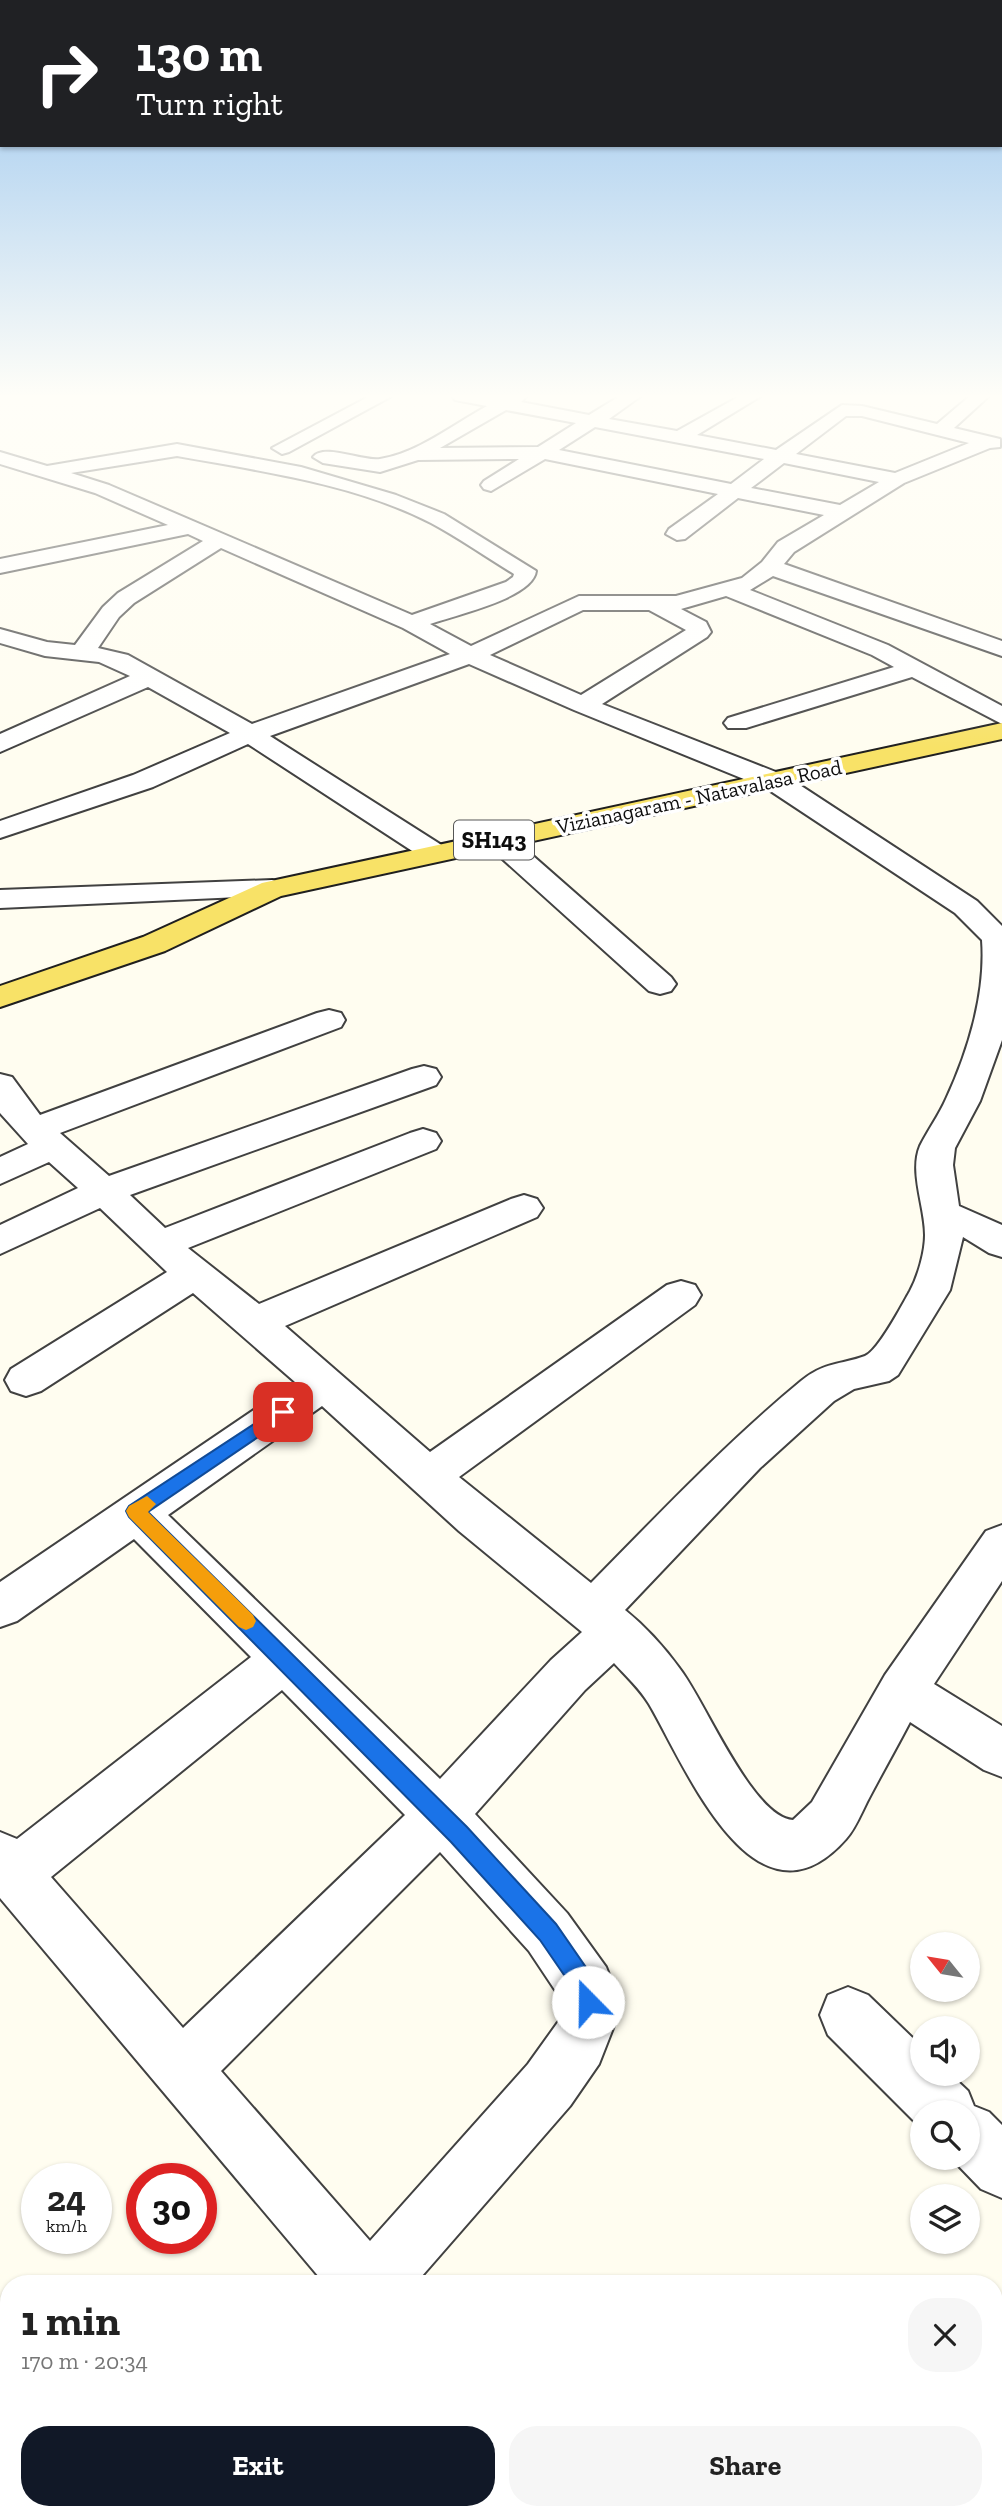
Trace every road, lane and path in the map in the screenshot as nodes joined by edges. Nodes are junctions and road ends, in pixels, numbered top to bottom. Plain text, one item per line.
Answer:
1 (159, 514) edge
2 (425, 514) edge
3 (703, 514) edge
4 (839, 514) edge
5 (190, 527) junction
6 (677, 534) dead end
7 (219, 540) junction
8 (0, 566) edge
9 (770, 568) junction
10 (514, 587) junction
11 (730, 590) junction
12 (655, 604) junction
13 (569, 607) junction
14 (411, 623) junction
15 (0, 636) edge
16 (1002, 649) edge
17 (81, 654) junction
18 (470, 655) junction
19 (914, 670) junction
20 (149, 677) junction
21 (583, 705) junction
22 (1002, 716) edge
23 (737, 723) dead end
24 (1002, 731) edge
25 (250, 734) junction
26 (0, 744) edge
27 (776, 782) junction
28 (0, 830) edge
29 (497, 839) junction
30 (433, 852) junction
31 (272, 889) junction
32 (0, 899) edge
33 (994, 919) edge
34 (660, 984) dead end
35 (0, 997) edge
36 (330, 1020) dead end
37 (424, 1077) dead end
38 (0, 1084) edge
39 (43, 1138) junction
40 (422, 1141) dead end
41 (0, 1172) edge
42 (104, 1191) junction
43 (524, 1208) dead end
44 (942, 1214) junction
45 (0, 1241) edge
46 (1002, 1244) edge
47 (159, 1245) junction
48 (195, 1273) junction
49 (681, 1295) dead end
50 (255, 1322) junction
51 (26, 1380) dead end
52 (325, 1383) junction
53 (427, 1476) junction
54 (135, 1511) junction
55 (1002, 1545) edge
56 (0, 1607) edge
57 (604, 1622) junction
58 (285, 1660) junction
59 (902, 1690) junction
60 (1002, 1754) edge
61 (441, 1815) junction
62 (7, 1866) edge
63 (848, 2015) dead end
64 (181, 2070) junction
65 (935, 2100) edge
66 (980, 2145) edge
67 (1002, 2168) edge
68 (358, 2275) edge
69 (381, 2275) edge

1 - 5 street
2 - 10 street
3 - 6 street
4 - 9 street
5 - 7 street
5 - 8 street
7 - 14 street
7 - 17 street
9 - 11 street
9 - 16 street
10 - 13 street
10 - 14 street
11 - 12 street
11 - 19 street
12 - 13 street
12 - 21 street
13 - 18 street
14 - 18 street
15 - 17 street
17 - 20 street
18 - 21 street
18 - 25 street
19 - 22 street
19 - 23 street
20 - 25 street
20 - 26 street
21 - 27 street
24 - 27 main road, Vizianagaram - Natavalasa Road / SH143
25 - 28 street
25 - 30 street
27 - 29 main road, Vizianagaram - Natavalasa Road / SH143
27 - 33 street
29 - 30 main road, Vizianagaram - Natavalasa Road / SH143
29 - 34 street
30 - 31 main road, Vizianagaram - Natavalasa Road / SH143
31 - 32 street
31 - 35 main road, Vizianagaram - Natavalasa Road / SH143
33 - 44 street
36 - 39 street
37 - 42 street
38 - 39 street
39 - 41 street
39 - 42 street
40 - 47 street
42 - 45 street
42 - 47 street
43 - 50 street
44 - 46 street
44 - 57 street
47 - 48 street
48 - 50 street
48 - 51 street
49 - 53 street
50 - 52 street
52 - 53 street
52 - 54 street
53 - 57 street
54 - 56 street
54 - 58 street
55 - 59 street
57 - 59 street
57 - 61 street
58 - 61 street
58 - 62 street
59 - 60 street
61 - 64 street
61 - 69 street
62 - 64 street
63 - 65 street
64 - 68 street
66 - 67 street

